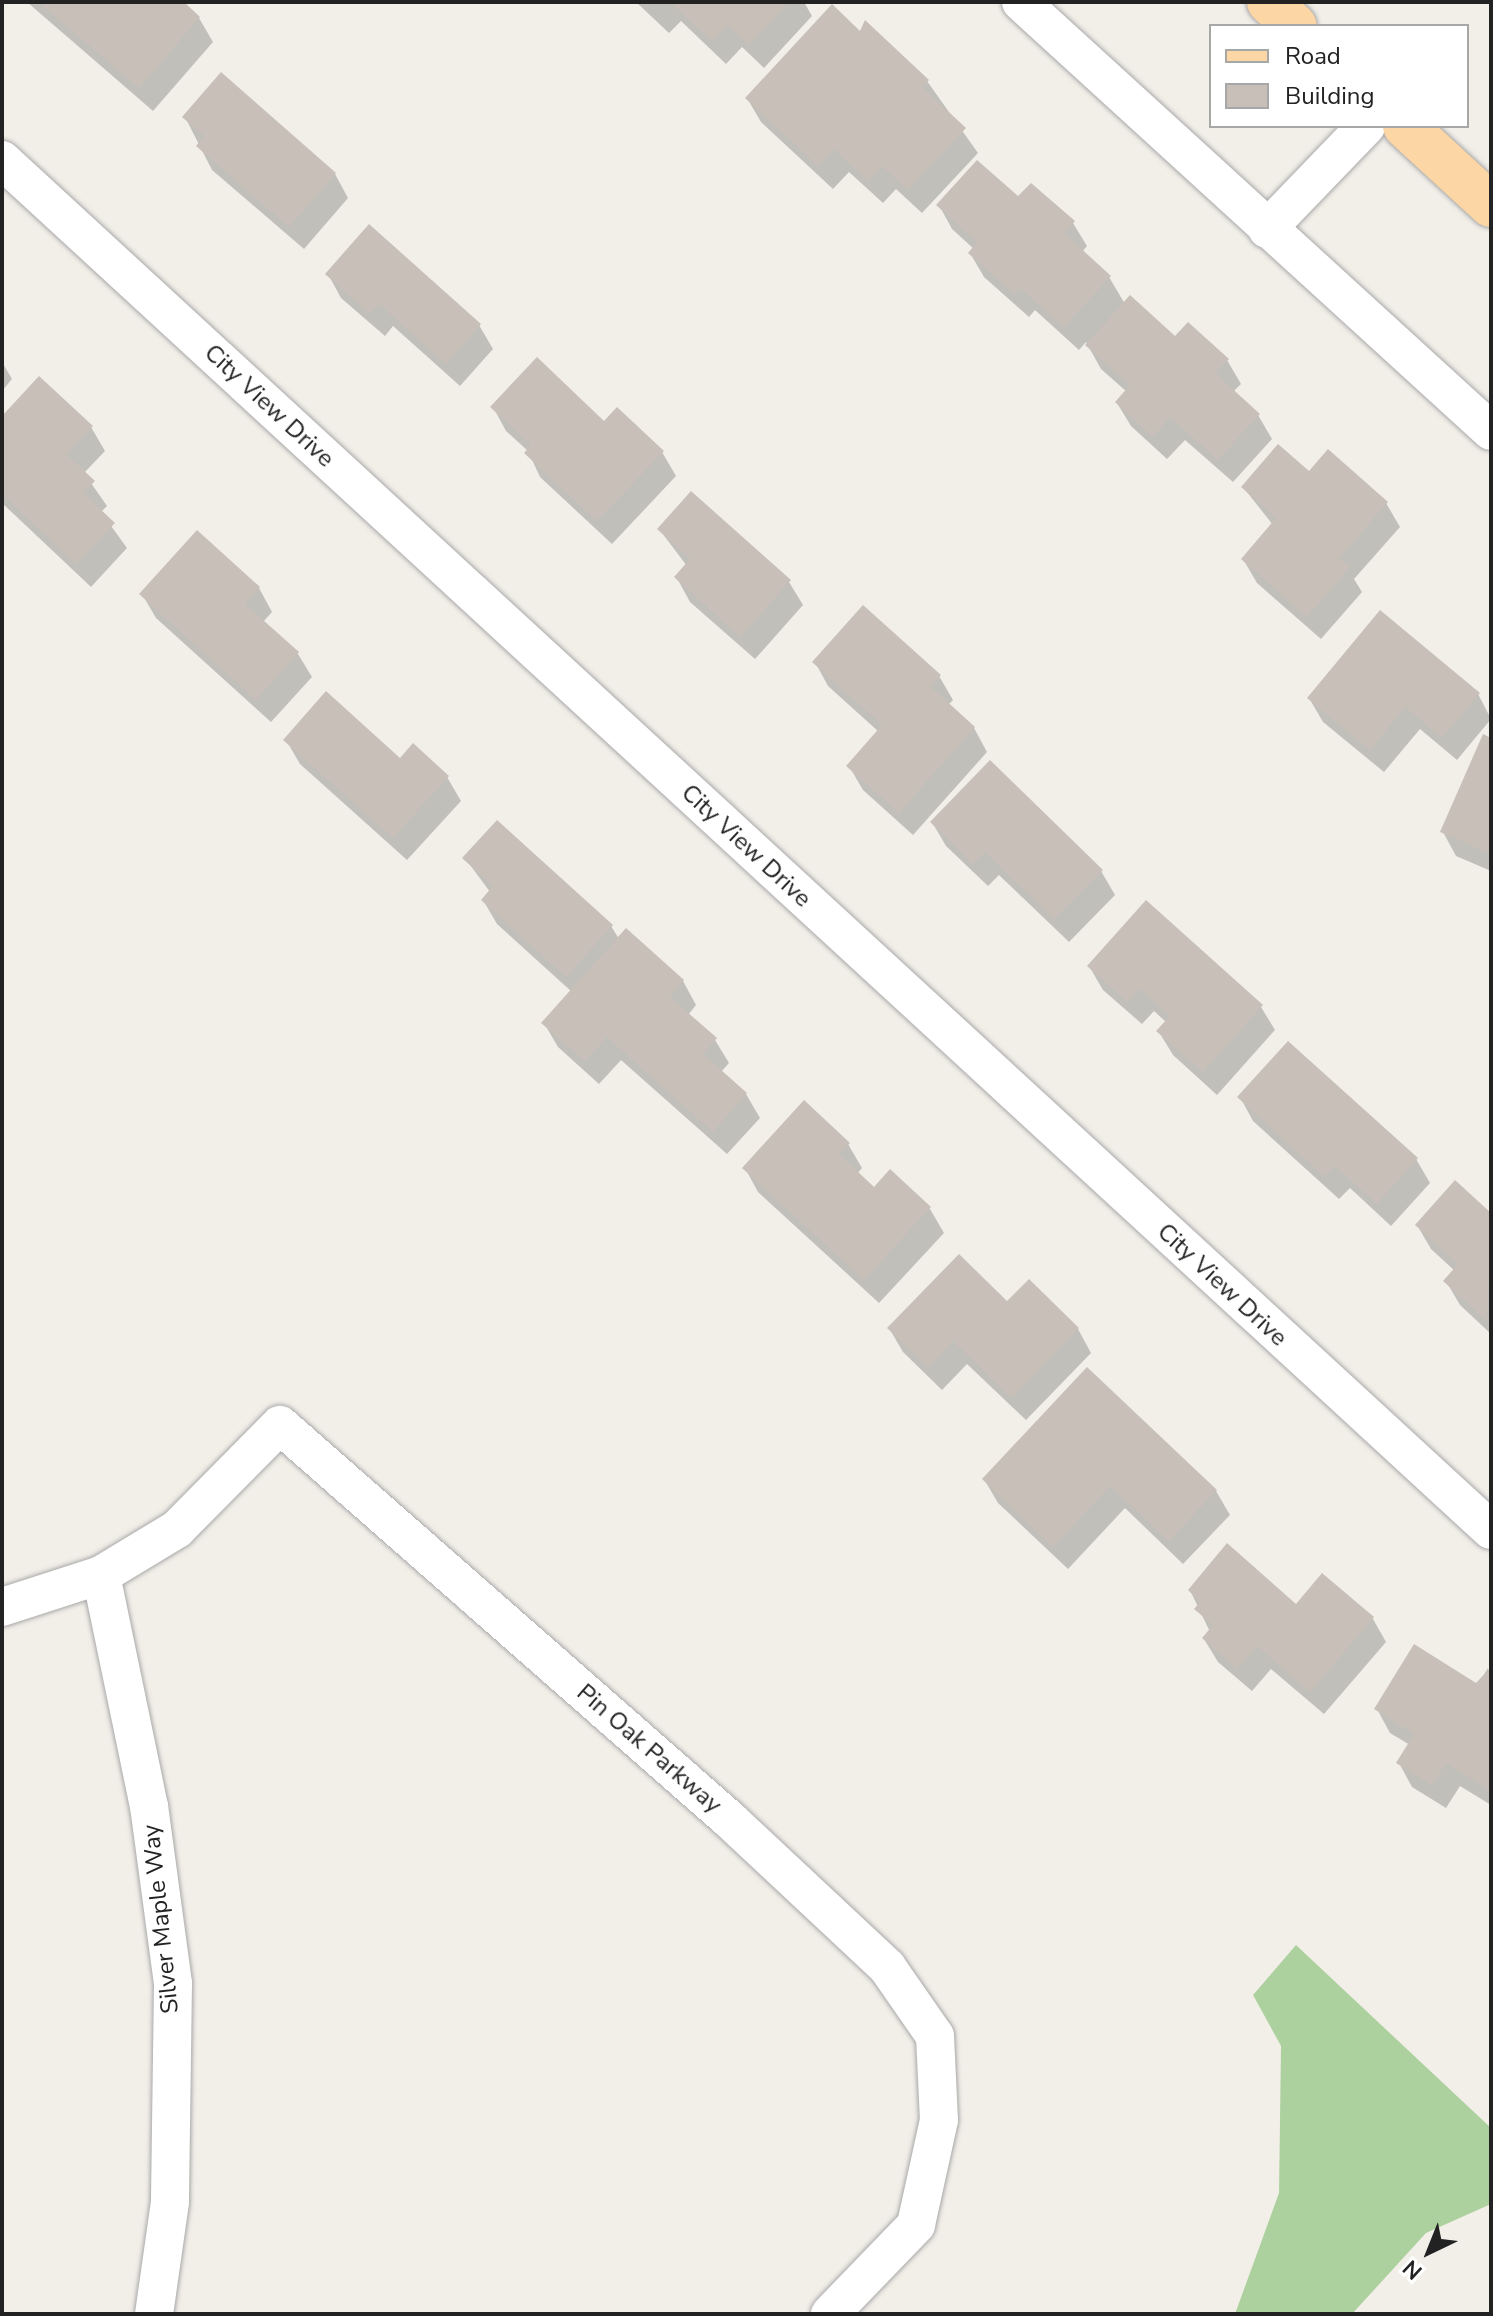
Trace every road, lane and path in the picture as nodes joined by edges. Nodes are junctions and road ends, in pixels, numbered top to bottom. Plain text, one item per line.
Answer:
1 (1021, 2) edge
2 (1269, 2) edge
3 (1293, 24) edge
4 (1364, 128) edge
5 (1407, 128) edge
6 (2, 160) edge
7 (1491, 205) edge
8 (1267, 229) junction
9 (1491, 431) edge
10 (1491, 1530) edge
11 (101, 1575) junction
12 (2, 1607) edge
13 (154, 2314) edge
14 (830, 2314) edge

1 - 8 street
2 - 3 main road
4 - 8 street
5 - 7 main road
6 - 10 street, City View Drive
8 - 9 street
11 - 12 street
11 - 13 street, Silver Maple Way
11 - 14 street, Pin Oak Parkway

